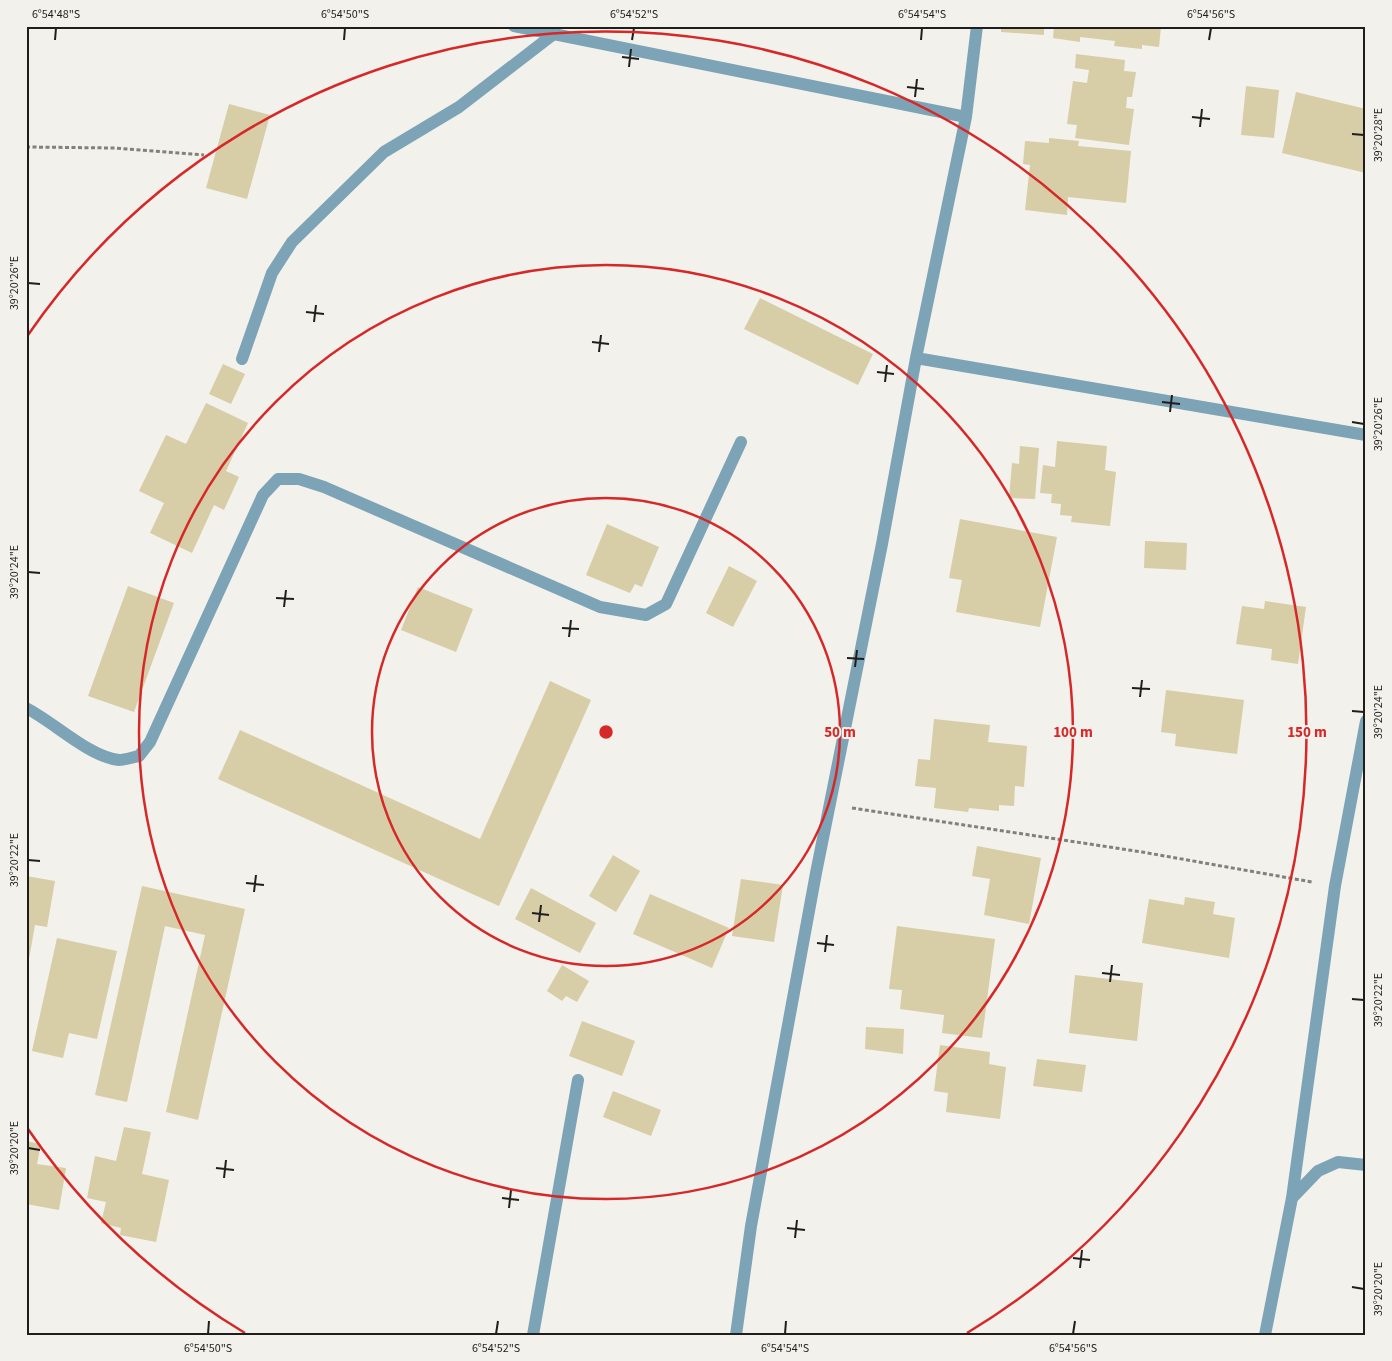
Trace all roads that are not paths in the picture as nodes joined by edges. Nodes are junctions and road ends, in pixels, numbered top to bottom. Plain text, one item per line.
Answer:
1 (514, 26) edge
2 (977, 26) edge
3 (555, 33) junction
4 (966, 117) junction
5 (916, 358) junction
6 (242, 360) dead end
7 (1366, 435) edge
8 (741, 442) dead end
9 (26, 708) edge
10 (1366, 721) edge
11 (578, 1080) dead end
12 (1366, 1165) edge
13 (1292, 1198) junction
14 (534, 1335) edge
15 (736, 1335) edge
16 (1265, 1335) edge

1 - 3 street
2 - 4 street
3 - 4 street
3 - 6 street
4 - 5 street
5 - 7 street
5 - 15 street
8 - 9 street
10 - 13 street
11 - 14 street
12 - 13 street
13 - 16 street

